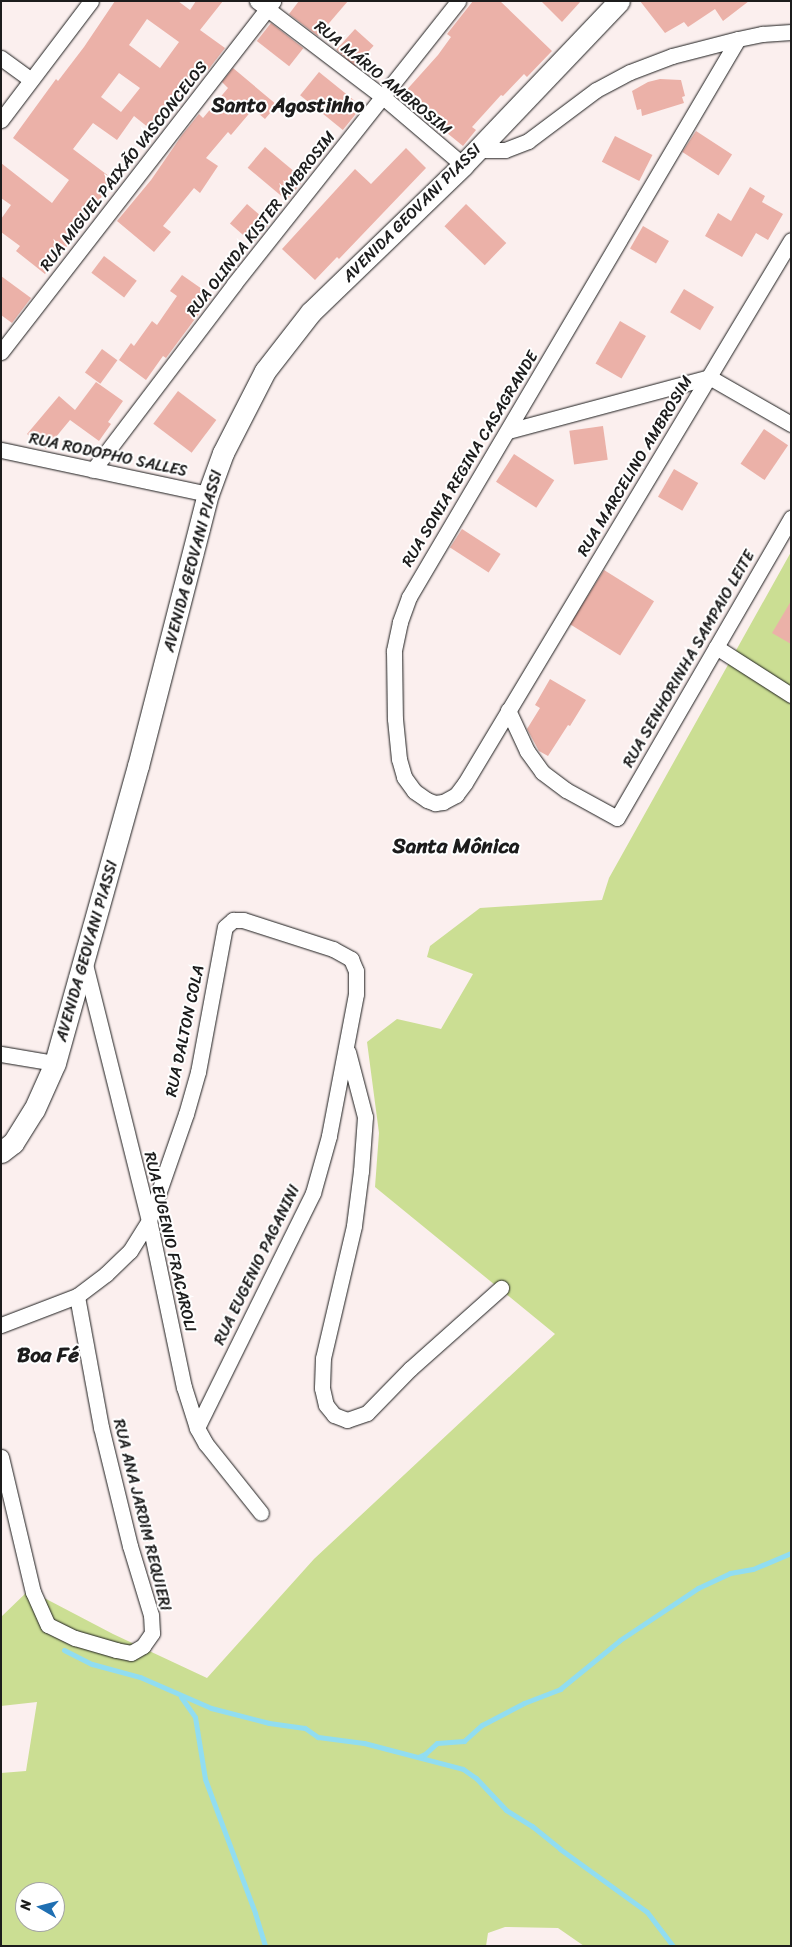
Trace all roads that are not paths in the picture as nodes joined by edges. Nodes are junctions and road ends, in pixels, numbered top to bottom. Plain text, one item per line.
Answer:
1 (91, 1) edge
2 (458, 1) edge
3 (619, 1) edge
4 (266, 4) edge
5 (791, 32) edge
6 (738, 39) junction
7 (1, 58) edge
8 (31, 80) junction
9 (383, 97) junction
10 (1, 120) edge
11 (469, 157) junction
12 (791, 240) edge
13 (1, 352) edge
14 (709, 377) junction
15 (791, 424) edge
16 (508, 431) junction
17 (1, 450) edge
18 (94, 470) junction
19 (208, 494) junction
20 (791, 518) edge
21 (716, 647) junction
22 (791, 695) edge
23 (508, 710) junction
24 (225, 927) joint
25 (84, 960) junction
26 (347, 1048) junction
27 (1, 1054) edge
28 (56, 1063) junction
29 (1, 1152) edge
30 (149, 1220) junction
31 (500, 1288) dead end
32 (77, 1296) junction
33 (1, 1325) edge
34 (197, 1428) junction
35 (1, 1457) edge
36 (260, 1514) dead end

1 - 8 street
2 - 9 street, RUA OLINDA KISTER AMBROSIM
3 - 11 main road, AVENIDA GEOVANI PIASSI
4 - 9 street, RUA MÁRIO AMBROSIM
4 - 13 street, RUA MIGUEL PAIXÃO VASCONCELOS
5 - 6 street
6 - 11 street
6 - 16 street, RUA SONIA REGINA CASAGRANDE
7 - 8 street
8 - 10 street
9 - 11 street, RUA MÁRIO AMBROSIM
9 - 18 street, RUA OLINDA KISTER AMBROSIM
11 - 19 main road, AVENIDA GEOVANI PIASSI
12 - 14 street, RUA MARCELINO AMBROSIM
14 - 15 street
14 - 16 street
14 - 23 street, RUA MARCELINO AMBROSIM
16 - 23 street, RUA SONIA REGINA CASAGRANDE
17 - 18 street, RUA RODOPHO SALLES
18 - 19 street, RUA RODOPHO SALLES
19 - 25 main road, AVENIDA GEOVANI PIASSI
20 - 21 street, RUA SENHORINHA SAMPAIO LEITE
21 - 22 street
21 - 23 street, RUA SENHORINHA SAMPAIO LEITE
24 - 26 street, RUA EUGENIO PAGANINI
24 - 30 street, RUA DALTON COLA
25 - 28 main road, AVENIDA GEOVANI PIASSI
25 - 30 street, RUA EUGENIO FRACAROLI
26 - 31 street
26 - 34 street, RUA EUGENIO PAGANINI
27 - 28 street
28 - 29 main road, AVENIDA GEOVANI PIASSI
30 - 32 street, RUA DALTON COLA
30 - 34 street, RUA EUGENIO FRACAROLI
32 - 33 street, RUA DALTON COLA
32 - 35 street, RUA ANA JARDIM REQUIERI
34 - 36 street, RUA EUGENIO FRACAROLI

